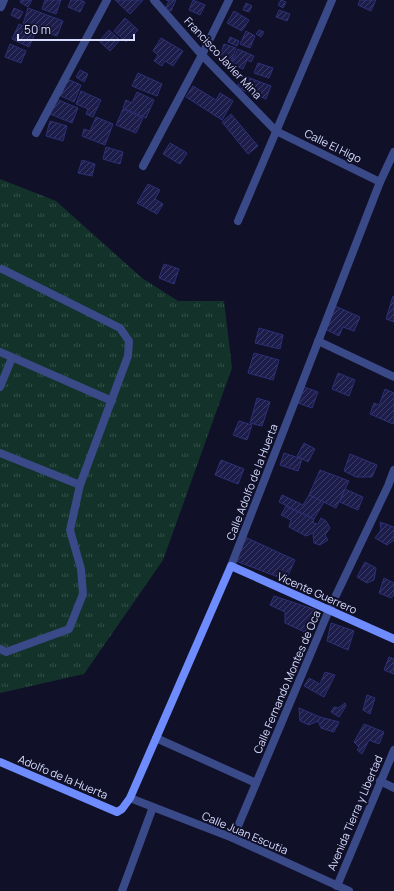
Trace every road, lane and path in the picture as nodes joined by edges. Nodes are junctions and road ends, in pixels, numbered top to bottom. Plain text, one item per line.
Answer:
1 (107, 0) edge
2 (154, 0) edge
3 (229, 0) edge
4 (332, 0) edge
5 (202, 55) junction
6 (276, 131) junction
7 (36, 133) dead end
8 (394, 152) edge
9 (143, 166) dead end
10 (380, 182) junction
11 (238, 221) dead end
12 (2, 270) dead end
13 (318, 342) junction
14 (0, 352) edge
15 (12, 358) junction
16 (394, 377) edge
17 (0, 387) edge
18 (112, 401) junction
19 (0, 453) edge
20 (394, 470) edge
21 (80, 485) junction
22 (231, 566) junction
23 (330, 610) junction
24 (394, 639) edge
25 (0, 649) edge
26 (156, 738) junction
27 (394, 750) edge
28 (0, 762) edge
29 (380, 781) junction
30 (256, 783) junction
31 (394, 788) edge
32 (130, 798) junction
33 (153, 808) junction
34 (117, 812) joint
35 (233, 838) junction
36 (337, 886) junction
37 (122, 891) edge
38 (349, 891) edge

1 - 7 street
2 - 5 street, Francisco Javier Mina
3 - 5 street
4 - 6 street
5 - 6 street, Francisco Javier Mina
5 - 9 street
6 - 10 street, Calle El Higo
6 - 11 street
8 - 10 street, Calle Adolfo de la Huerta
10 - 13 street, Calle Adolfo de la Huerta
12 - 18 street
13 - 16 street
13 - 22 street, Calle Adolfo de la Huerta
14 - 15 street
15 - 17 street
15 - 18 street
18 - 21 street
19 - 21 street
20 - 23 street, Calle Fernando Montes de Oca
21 - 25 street
22 - 23 street, Vicente Guerrero
22 - 26 street, Calle Adolfo de la Huerta
23 - 24 street, Vicente Guerrero
23 - 30 street, Calle Fernando Montes de Oca
26 - 30 street
26 - 32 street, Calle Adolfo de la Huerta
27 - 29 street, Avenida Tierra y Libertad
28 - 34 street, Adolfo de la Huerta
29 - 31 street
29 - 36 street, Avenida Tierra y Libertad
30 - 35 street, Calle Fernando Montes de Oca
32 - 33 street, Calle Juan Escutia
32 - 34 street, Calle Adolfo de la Huerta
33 - 35 street, Calle Juan Escutia
33 - 37 street
35 - 36 street, Calle Juan Escutia
36 - 38 street, Calle Juan Escutia

